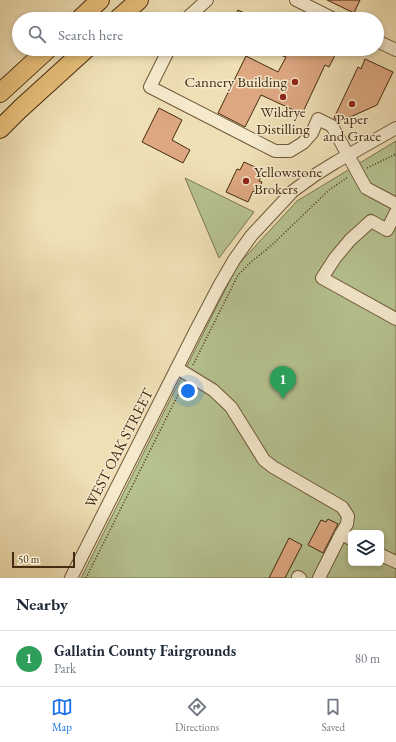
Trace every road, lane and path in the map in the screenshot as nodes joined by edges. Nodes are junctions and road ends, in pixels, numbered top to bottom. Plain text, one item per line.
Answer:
1 (100, 0) edge
2 (139, 0) edge
3 (207, 0) edge
4 (296, 0) edge
5 (87, 12) edge
6 (126, 12) edge
7 (194, 12) edge
8 (320, 12) edge
9 (384, 44) edge
10 (396, 50) edge
11 (40, 56) edge
12 (78, 56) edge
13 (166, 56) edge
14 (0, 93) edge
15 (396, 128) edge
16 (0, 130) edge
17 (396, 154) edge
18 (348, 155) junction
19 (357, 172) junction
20 (396, 204) edge
21 (396, 212) edge
22 (396, 319) edge
23 (177, 368) junction
24 (188, 375) junction
25 (346, 537) edge
26 (384, 556) edge
27 (396, 562) edge
28 (71, 578) edge
29 (86, 578) edge
30 (319, 578) edge

1 - 5 highway
2 - 6 highway
3 - 7 street
4 - 8 street
9 - 10 street
11 - 14 highway
12 - 16 highway
13 - 18 street
15 - 18 street, WEST OAK STREET
17 - 19 path
18 - 19 street
18 - 23 street, WEST OAK STREET
19 - 20 street
19 - 24 path
21 - 22 street
23 - 24 street
23 - 28 street, WEST OAK STREET
24 - 25 street
24 - 29 path
25 - 30 street
26 - 27 street

